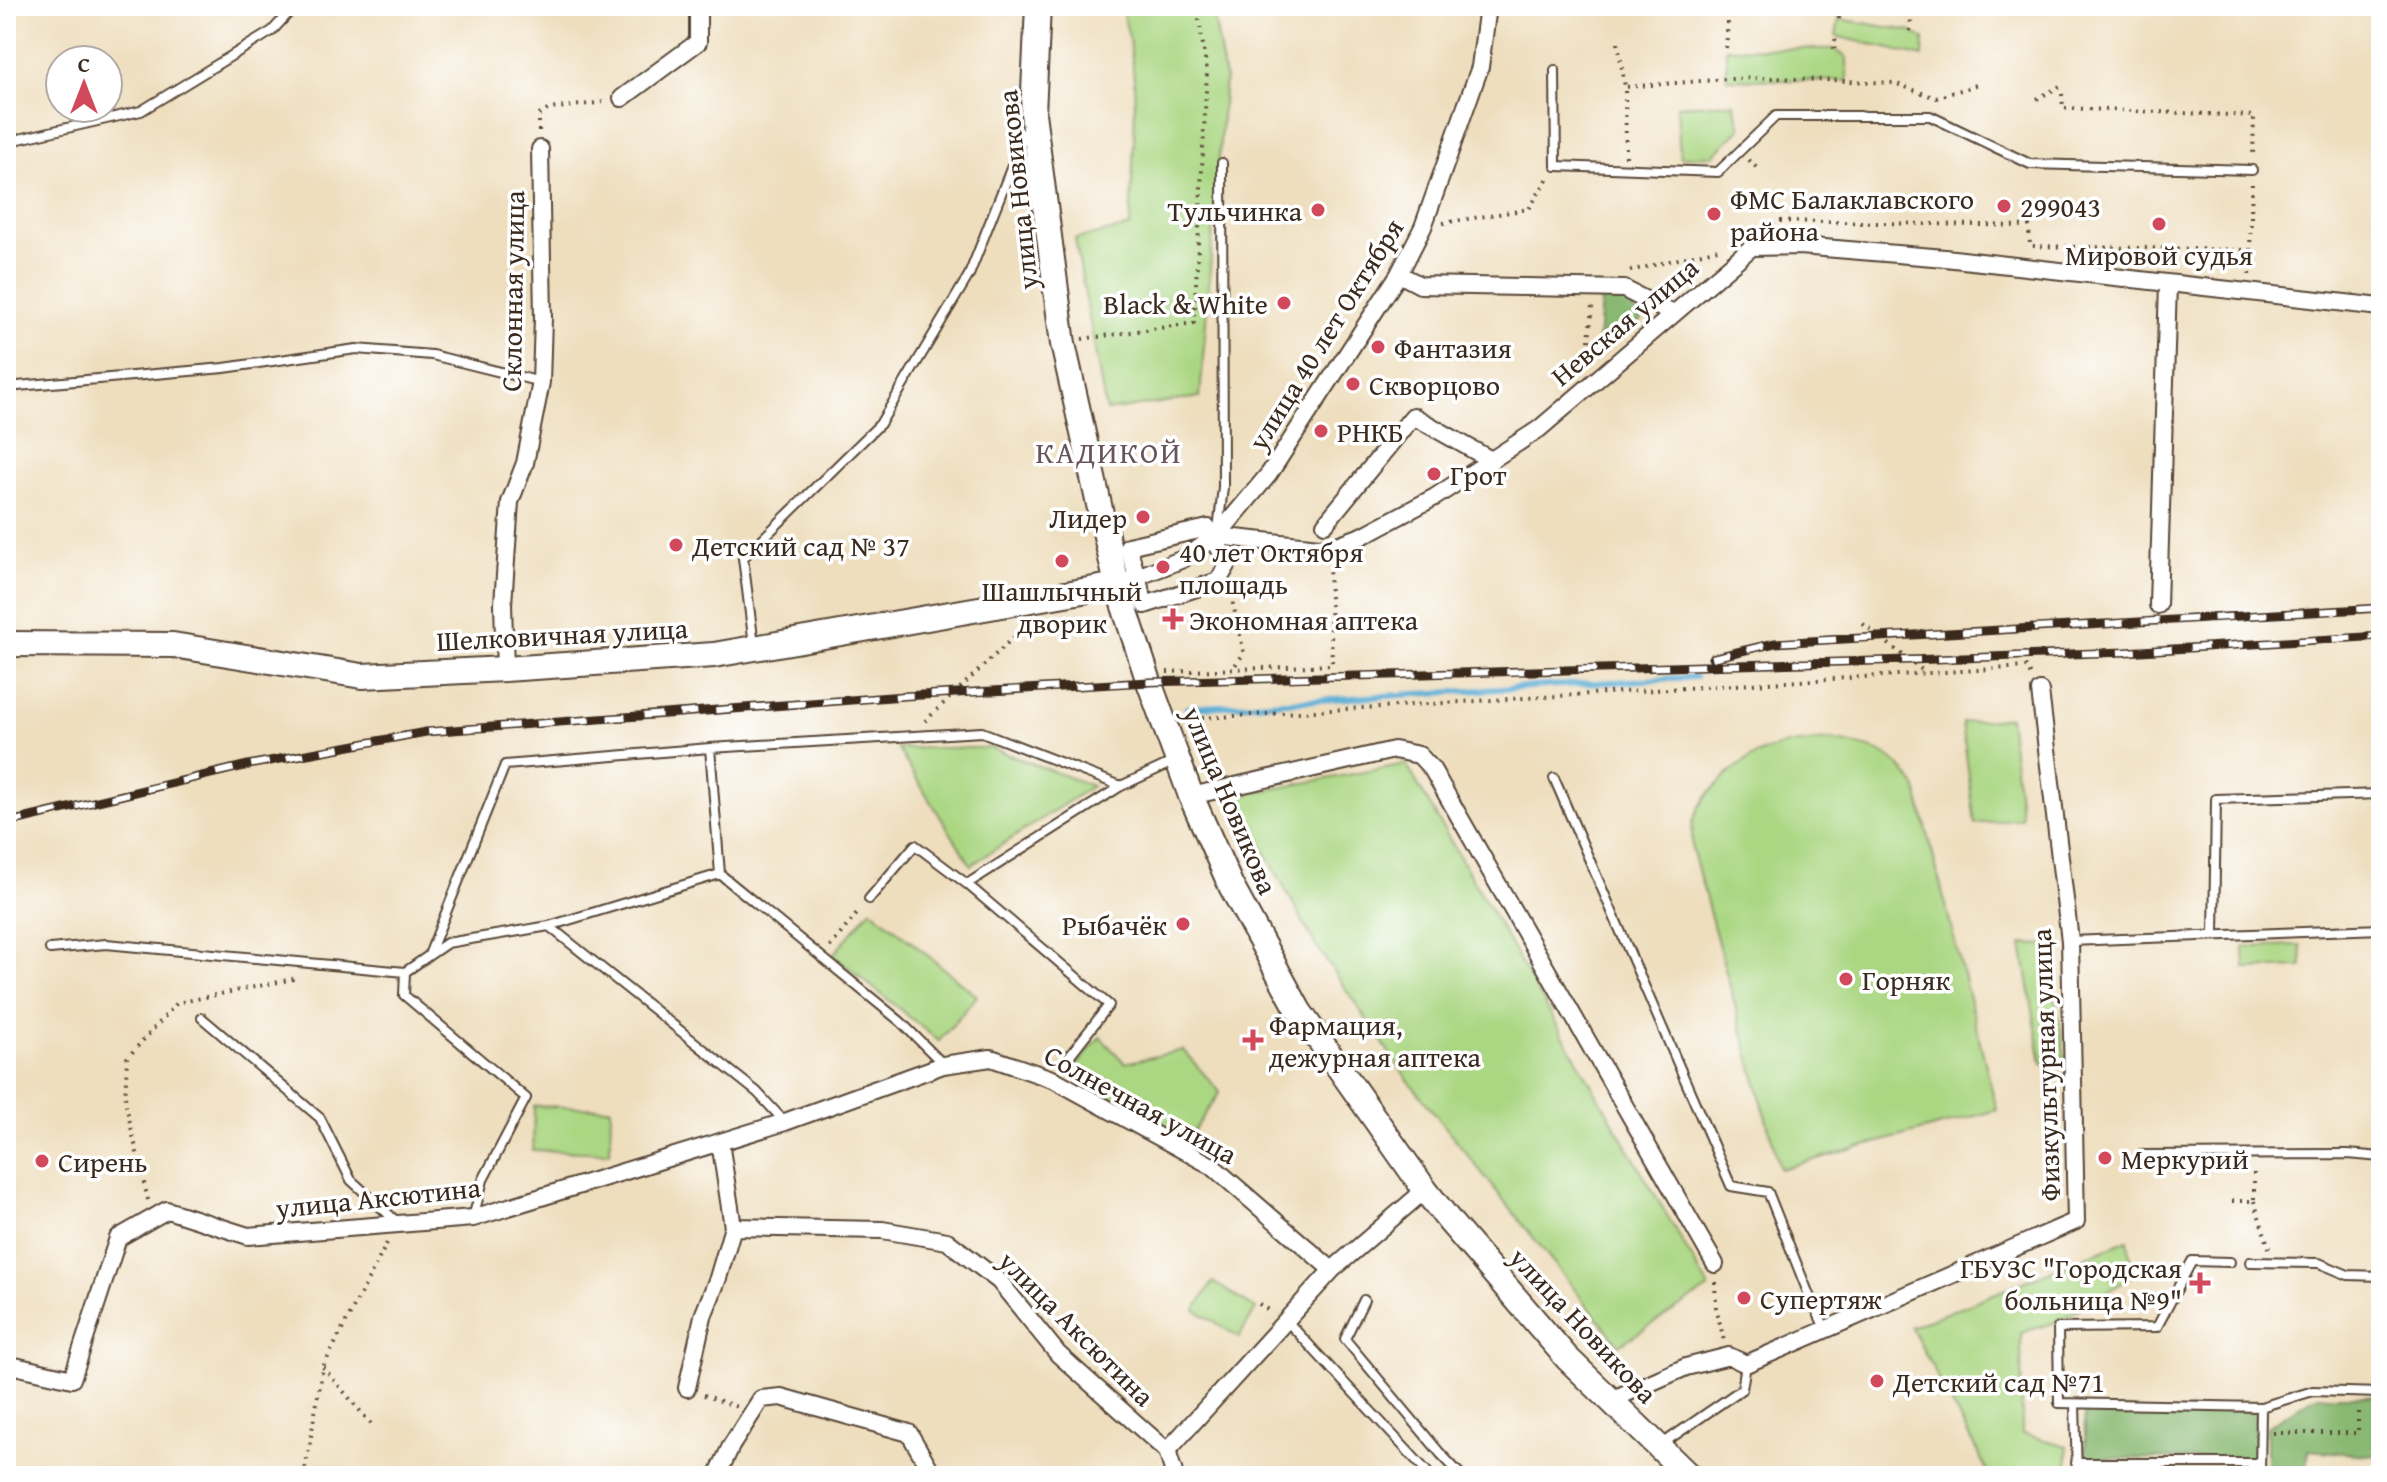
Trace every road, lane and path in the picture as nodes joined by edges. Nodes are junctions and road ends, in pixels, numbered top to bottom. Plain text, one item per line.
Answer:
1 (295, 6) edge
2 (698, 6) edge
3 (1038, 6) edge
4 (1197, 6) edge
5 (1488, 6) edge
6 (1840, 6) edge
7 (1912, 6) edge
8 (1729, 9) dead end
9 (1839, 19) dead end
10 (1910, 31) dead end
11 (1836, 36) dead end
12 (1618, 43) dead end
13 (1726, 48) dead end
14 (1834, 49) dead end
15 (1555, 70) dead end
16 (1976, 85) dead end
17 (2062, 85) dead end
18 (1625, 87) junction
19 (2062, 94) dead end
20 (622, 98) joint
21 (2037, 99) dead end
22 (1033, 113) junction
23 (2254, 116) dead end
24 (6, 142) edge
25 (540, 149) joint
26 (1222, 163) dead end
27 (1556, 166) junction
28 (1626, 169) junction
29 (2252, 170) dead end
30 (2030, 212) dead end
31 (2029, 226) dead end
32 (1423, 227) junction
33 (1399, 274) junction
34 (2168, 284) junction
35 (1594, 288) junction
36 (2381, 307) edge
37 (1673, 314) junction
38 (1080, 339) dead end
39 (541, 382) junction
40 (6, 387) edge
41 (1585, 388) junction
42 (1491, 460) junction
43 (1325, 524) dead end
44 (1216, 537) junction
45 (1329, 548) junction
46 (1127, 581) junction
47 (1059, 595) junction
48 (1231, 595) dead end
49 (2158, 605) dead end
50 (1863, 624) dead end
51 (6, 644) edge
52 (754, 648) junction
53 (1233, 668) junction
54 (505, 669) junction
55 (1165, 672) dead end
56 (1926, 673) junction
57 (2040, 691) joint
58 (1164, 722) junction
59 (909, 736) junction
60 (710, 748) junction
61 (1177, 760) junction
62 (1554, 778) dead end
63 (1121, 786) junction
64 (2381, 794) edge
65 (1191, 796) junction
66 (720, 874) junction
67 (967, 884) junction
68 (869, 899) joint
69 (549, 926) junction
70 (2381, 929) edge
71 (2214, 935) junction
72 (2070, 941) junction
73 (50, 949) dead end
74 (429, 955) junction
75 (822, 957) junction
76 (405, 972) junction
77 (307, 976) dead end
78 (202, 1018) dead end
79 (1070, 1055) dead end
80 (943, 1065) junction
81 (785, 1122) junction
82 (720, 1142) junction
83 (2254, 1154) junction
84 (2141, 1155) dead end
85 (2381, 1157) edge
86 (1425, 1190) junction
87 (2232, 1201) dead end
88 (2254, 1201) junction
89 (152, 1218) junction
90 (473, 1218) junction
91 (398, 1223) junction
92 (733, 1227) junction
93 (2230, 1262) dead end
94 (2250, 1262) dead end
95 (2274, 1262) junction
96 (1715, 1264) joint
97 (1332, 1270) junction
98 (2381, 1276) edge
99 (1364, 1300) dead end
100 (1286, 1320) junction
101 (1826, 1330) junction
102 (1729, 1356) junction
103 (6, 1364) edge
104 (1746, 1364) junction
105 (323, 1367) junction
106 (687, 1388) joint
107 (2358, 1392) junction
108 (2381, 1393) edge
109 (1611, 1400) junction
110 (2075, 1404) junction
111 (2261, 1407) junction
112 (752, 1413) junction
113 (372, 1425) dead end
114 (2261, 1433) junction
115 (1658, 1446) junction
116 (1167, 1451) junction
117 (2076, 1463) junction
118 (2260, 1463) junction
119 (304, 1476) edge
120 (717, 1476) edge
121 (934, 1476) edge
122 (1175, 1476) edge
123 (1431, 1476) edge
124 (1462, 1476) edge
125 (1689, 1476) edge
126 (2077, 1476) edge
127 (2260, 1476) edge

1 - 24 lane
2 - 20 street
3 - 22 main road, улица Новикова
4 - 38 path
5 - 32 street, улица 40 лет Октября
6 - 9 path
7 - 10 path
8 - 13 path
11 - 14 path
12 - 18 path
15 - 27 lane
16 - 18 path
17 - 21 path
18 - 28 path
19 - 23 path
20 - 25 path
22 - 46 main road, улица Новикова
22 - 52 lane
25 - 39 street, Склонная улица
26 - 44 lane
27 - 28 lane
27 - 32 path
28 - 29 lane
30 - 31 path
32 - 33 street, улица 40 лет Октября
33 - 35 street
33 - 44 street, улица 40 лет Октября
34 - 36 street, Невская улица
34 - 37 street, Невская улица
34 - 49 street
35 - 37 street
35 - 41 path
37 - 41 street, Невская улица
39 - 40 lane
39 - 54 street, Склонная улица
41 - 42 street, Невская улица
42 - 43 street
42 - 45 street, Невская улица
44 - 45 street, Невская улица
44 - 46 street
44 - 46 street
44 - 46 street
45 - 53 path
46 - 47 main road, Шелковичная улица
46 - 58 main road, улица Новикова
47 - 52 main road, Шелковичная улица
47 - 59 path
48 - 53 path
50 - 56 path
51 - 54 main road, Шелковичная улица
52 - 54 main road, Шелковичная улица
53 - 55 path
56 - 57 path
56 - 58 path
57 - 72 street, Физкультурная улица
58 - 61 main road, улица Новикова
59 - 60 lane
59 - 63 lane
60 - 66 lane
60 - 74 lane
61 - 63 lane
61 - 65 main road, улица Новикова
62 - 101 lane
63 - 67 lane
64 - 71 lane
65 - 86 main road, улица Новикова
65 - 96 street
66 - 69 lane
66 - 75 lane
67 - 68 lane
67 - 79 lane
68 - 75 path
69 - 74 lane
69 - 81 lane
70 - 71 lane
71 - 72 lane
72 - 101 street, Физкультурная улица
73 - 76 lane
74 - 76 lane
75 - 80 lane
76 - 90 lane
77 - 89 path
78 - 91 lane
80 - 81 street, улица Аксютина
80 - 97 street, Солнечная улица
81 - 82 street, улица Аксютина
82 - 90 street, улица Аксютина
82 - 92 street
83 - 84 lane
83 - 85 lane
83 - 88 path
86 - 97 street
86 - 109 main road, улица Новикова
87 - 88 path
88 - 95 path
89 - 91 street, улица Аксютина
89 - 103 street, улица Аксютина
90 - 91 street, улица Аксютина
91 - 105 path
92 - 106 street
92 - 116 street, улица Аксютина
93 - 110 lane
94 - 95 lane
95 - 98 lane
96 - 102 path
97 - 100 street
99 - 124 lane
100 - 116 street
100 - 123 lane
101 - 104 street, Физкультурная улица
102 - 104 street
102 - 109 street
104 - 115 lane
105 - 113 path
105 - 119 path
106 - 112 path
107 - 108 lane
107 - 111 lane
107 - 114 path
109 - 115 main road, улица Новикова
110 - 111 lane
110 - 117 lane
111 - 114 lane
112 - 120 street
112 - 121 street
114 - 118 lane
115 - 125 main road, улица Новикова
116 - 122 street
117 - 118 lane
117 - 126 lane
118 - 127 lane

